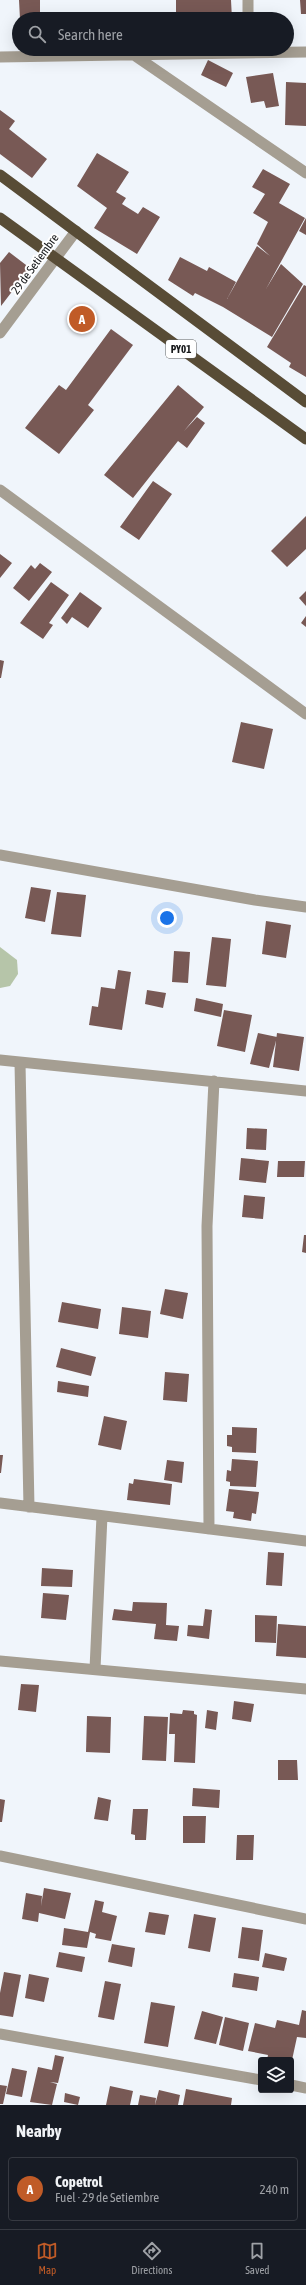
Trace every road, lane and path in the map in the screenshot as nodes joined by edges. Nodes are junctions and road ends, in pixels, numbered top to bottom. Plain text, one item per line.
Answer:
1 (248, 0) edge
2 (248, 12) edge
3 (294, 52) edge
4 (306, 52) edge
5 (67, 56) edge
6 (135, 56) edge
7 (0, 57) edge
8 (306, 173) edge
9 (0, 175) edge
10 (0, 218) edge
11 (76, 231) junction
12 (55, 259) junction
13 (0, 333) edge
14 (306, 402) edge
15 (306, 439) edge
16 (0, 490) edge
17 (306, 714) edge
18 (0, 855) edge
19 (306, 907) edge
20 (0, 1060) edge
21 (20, 1063) junction
22 (214, 1081) junction
23 (306, 1091) edge
24 (0, 1503) edge
25 (29, 1507) junction
26 (102, 1516) junction
27 (209, 1529) junction
28 (306, 1541) edge
29 (0, 1661) edge
30 (95, 1669) junction
31 (306, 1689) edge
32 (0, 1856) edge
33 (306, 1919) edge
34 (0, 2034) edge
35 (258, 2079) edge
36 (294, 2086) edge
37 (306, 2088) edge

1 - 2 street
3 - 4 street
5 - 7 street
6 - 8 street
9 - 11 highway, PY01
10 - 12 highway, PY01
11 - 12 street, 29 de Setiembre
11 - 14 highway, PY01
12 - 13 street, 29 de Setiembre
12 - 15 highway, PY01
16 - 17 street
18 - 19 street
20 - 21 street
21 - 22 street
21 - 25 street
22 - 23 street
22 - 27 street
24 - 25 street
25 - 26 street
26 - 27 street
26 - 30 street
27 - 28 street
29 - 30 street
30 - 31 street
32 - 33 street
34 - 35 street
36 - 37 street

